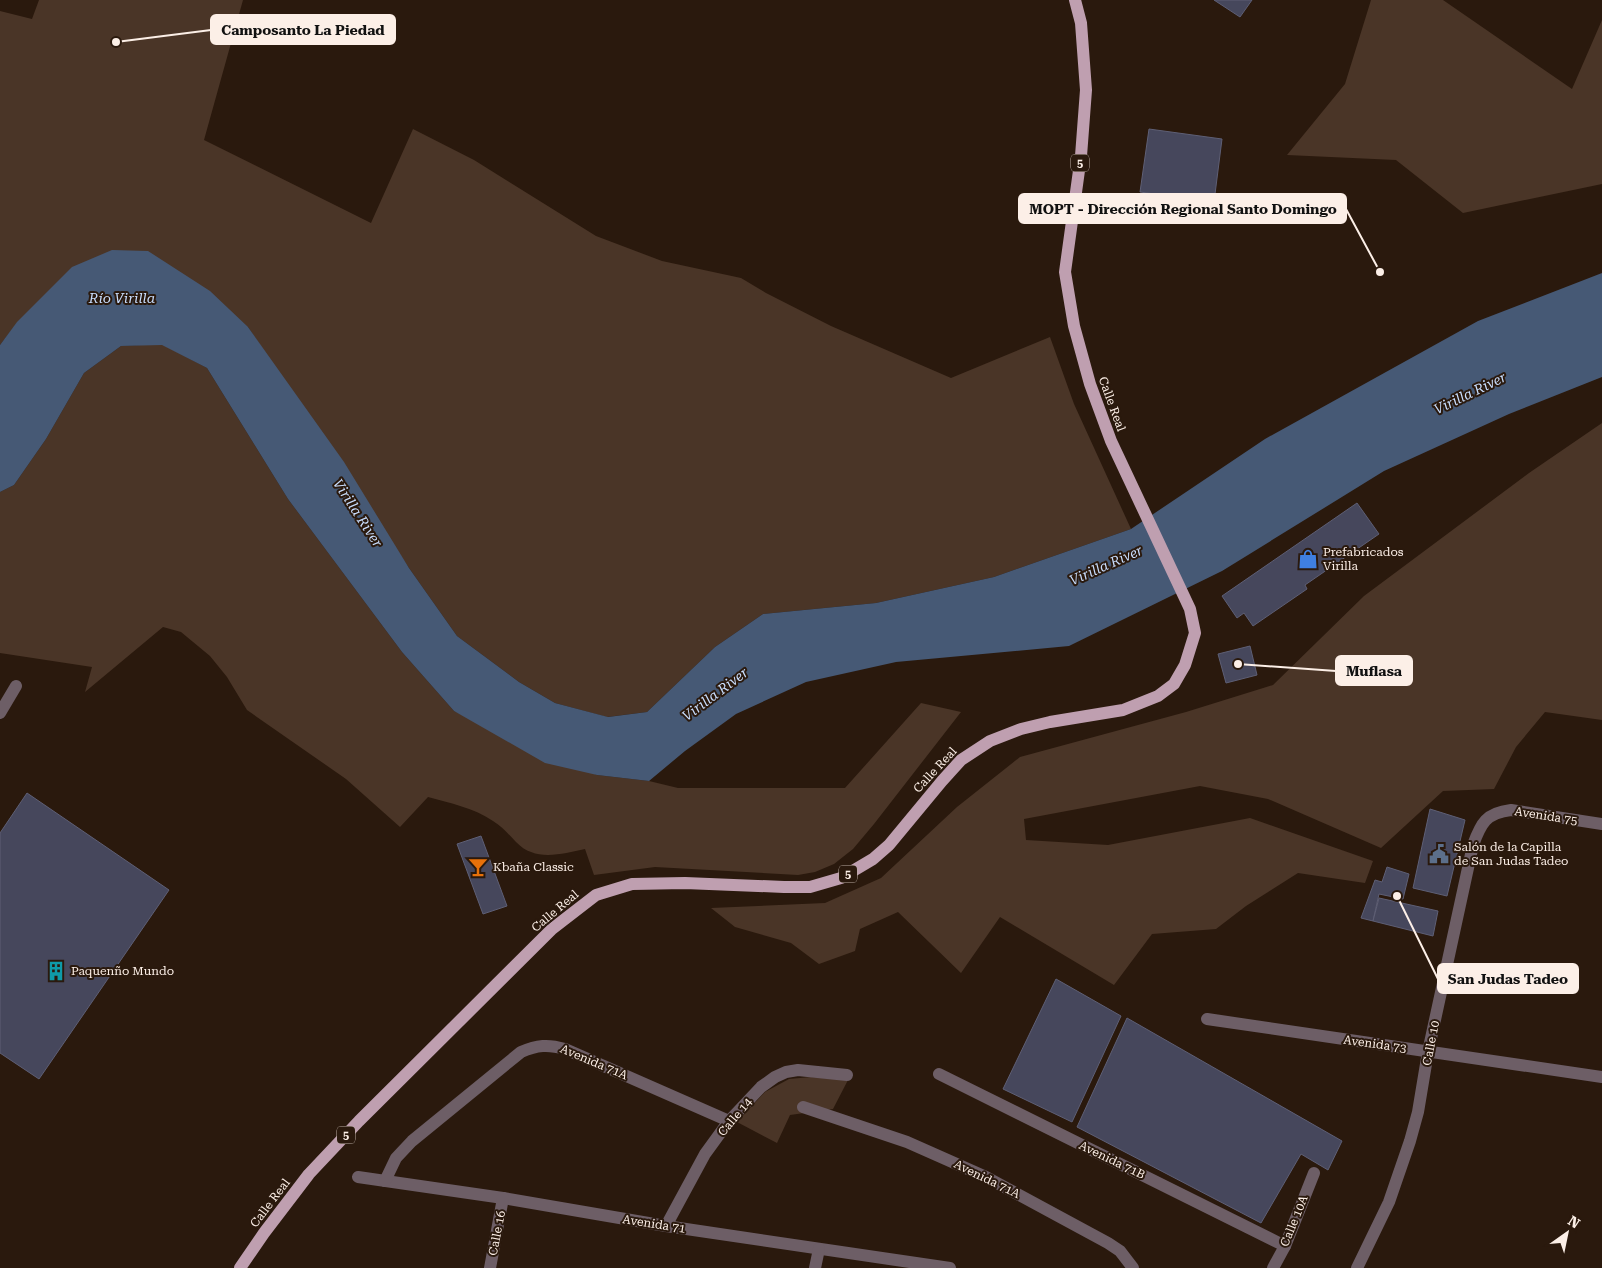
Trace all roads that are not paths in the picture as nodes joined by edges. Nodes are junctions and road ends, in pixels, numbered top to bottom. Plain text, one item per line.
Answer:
1 (1075, 0) edge
2 (16, 686) dead end
3 (0, 713) edge
4 (1491, 815) joint
5 (1602, 824) edge
6 (1207, 1019) dead end
7 (1428, 1052) junction
8 (939, 1074) dead end
9 (847, 1075) dead end
10 (1602, 1077) edge
11 (803, 1107) dead end
12 (729, 1121) junction
13 (1314, 1173) dead end
14 (358, 1176) dead end
15 (385, 1181) junction
16 (504, 1198) junction
17 (666, 1226) junction
18 (1285, 1246) junction
19 (819, 1249) junction
20 (1131, 1265) edge
21 (240, 1268) edge
22 (490, 1268) edge
23 (815, 1268) edge
24 (950, 1268) edge
25 (1273, 1268) edge
26 (1357, 1268) edge

1 - 21 main road, Calle Real / 5
2 - 3 street
4 - 5 street, Avenida 75
4 - 7 street, Calle 10
6 - 7 street, Avenida 73
7 - 10 street, Avenida 73
7 - 26 street, Calle 10
8 - 18 street, Avenida 71B
9 - 12 street, Calle 14
11 - 20 street, Avenida 71A
12 - 15 street, Avenida 71A
12 - 17 street, Calle 14
13 - 18 street, Calle 10A
14 - 15 street, Avenida 71
15 - 16 street, Avenida 71
16 - 17 street, Avenida 71
16 - 22 street, Calle 16
17 - 19 street, Avenida 71
18 - 25 street, Calle 10A
19 - 23 street
19 - 24 street, Avenida 71

